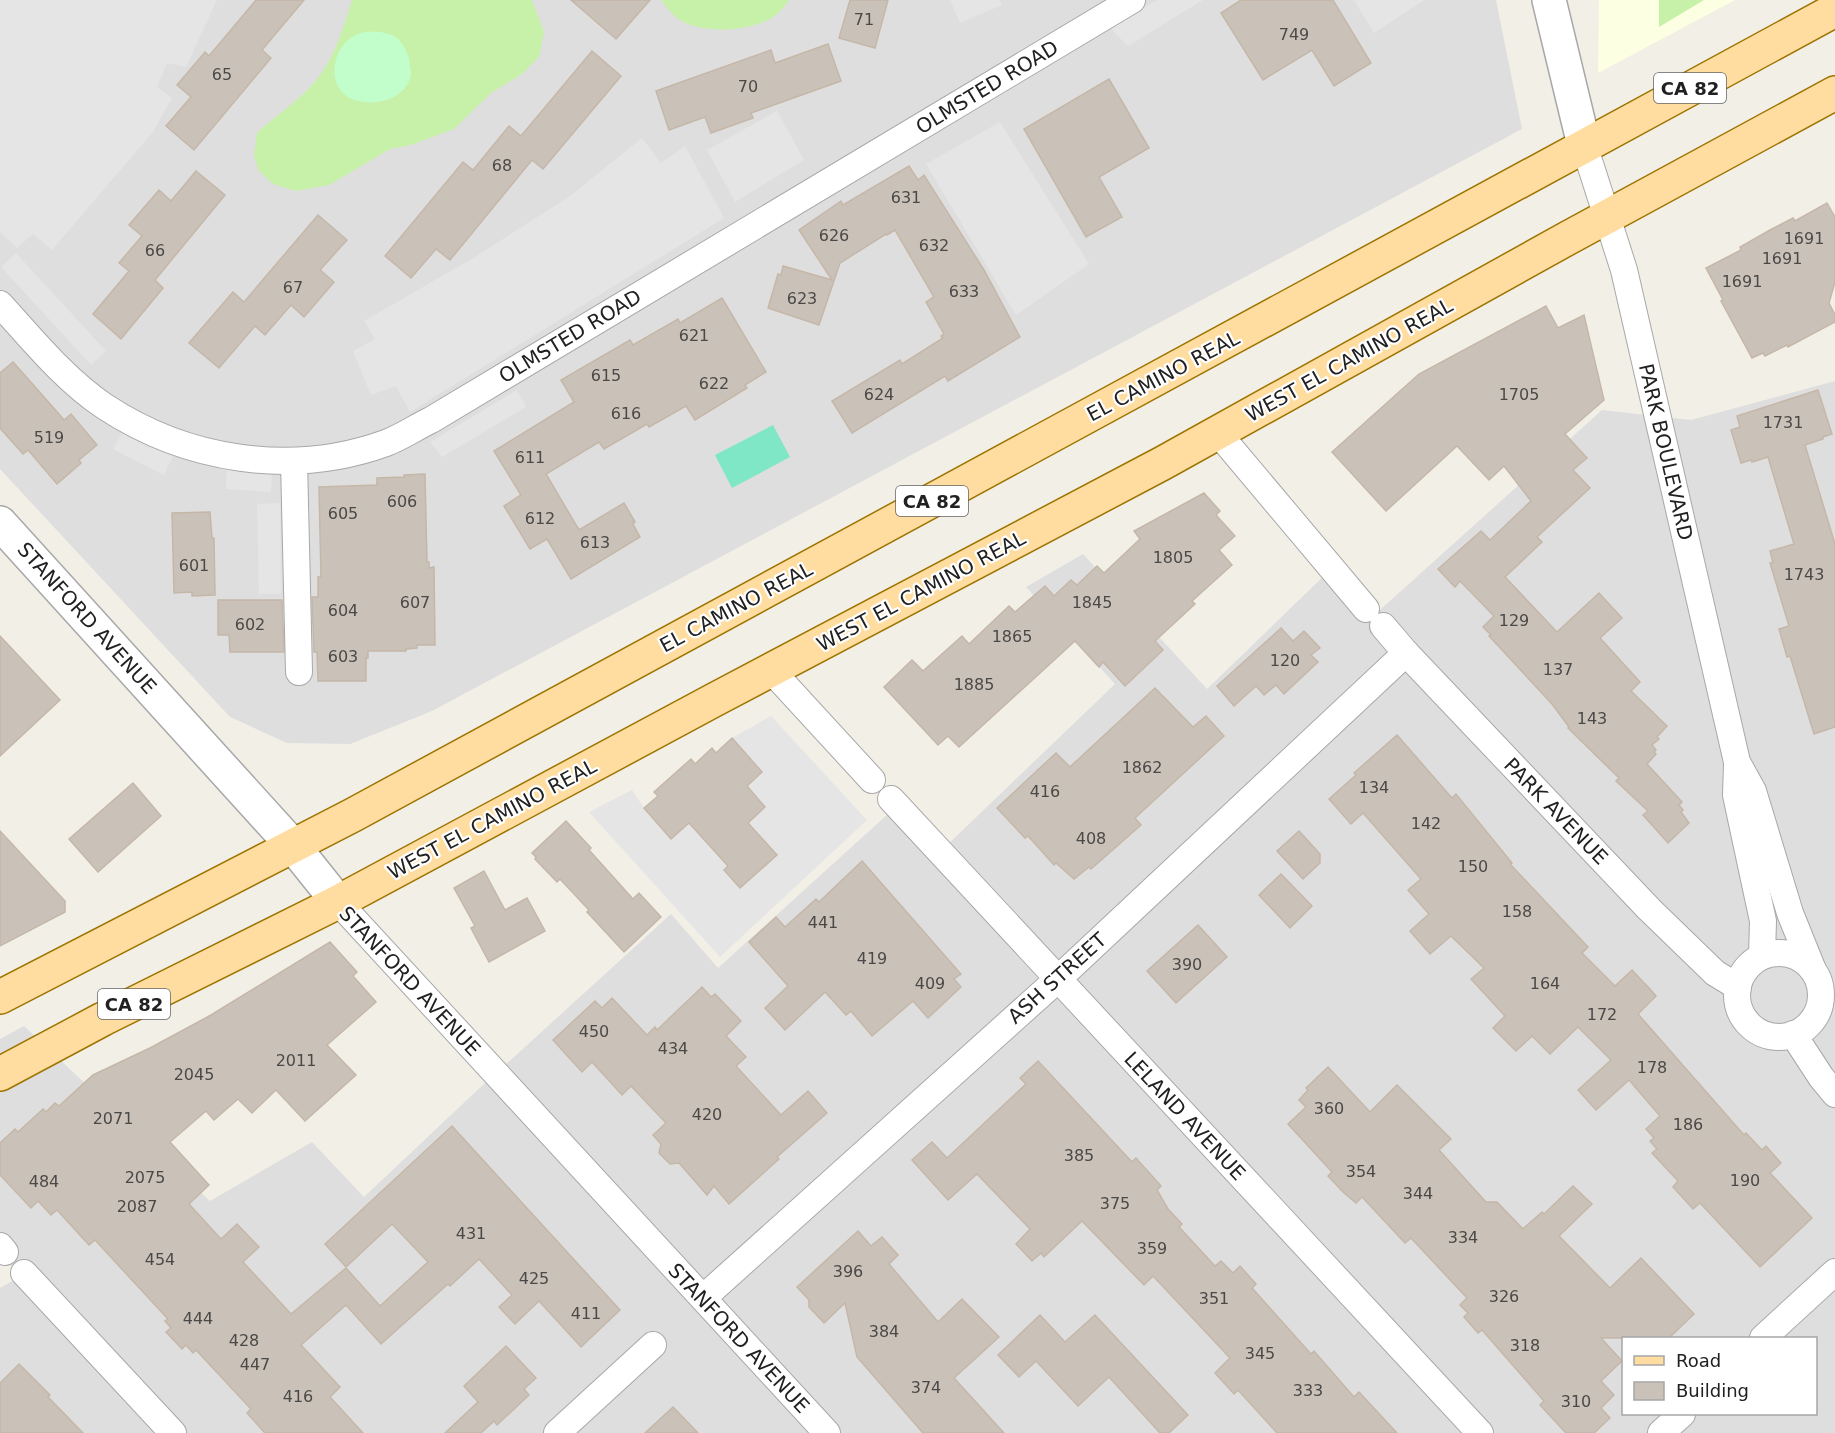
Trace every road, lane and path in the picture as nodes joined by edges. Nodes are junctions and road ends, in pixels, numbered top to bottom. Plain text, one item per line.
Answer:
1 (1132, 0) edge
2 (1549, 0) edge
3 (1835, 9) edge
4 (1835, 93) edge
5 (1584, 145) junction
6 (1608, 216) junction
7 (0, 304) edge
8 (1218, 433) junction
9 (294, 461) junction
10 (0, 523) edge
11 (1406, 653) junction
12 (771, 670) junction
13 (298, 672) dead end
14 (1737, 762) junction
15 (872, 780) dead end
16 (891, 799) dead end
17 (294, 847) junction
18 (338, 902) junction
19 (1762, 956) junction
20 (1813, 970) junction
21 (1058, 979) junction
22 (1738, 987) junction
23 (0, 997) edge
24 (1793, 1034) junction
25 (0, 1074) edge
26 (1835, 1094) edge
27 (1835, 1272) edge
28 (24, 1273) dead end
29 (703, 1298) junction
30 (1764, 1337) edge
31 (653, 1345) dead end
32 (1680, 1415) edge
33 (173, 1433) edge
34 (557, 1433) edge
35 (827, 1433) edge
36 (1480, 1433) edge
37 (1661, 1433) edge

1 - 9 street, OLMSTED ROAD
2 - 5 street
3 - 5 main road, EL CAMINO REAL / CA 82
4 - 6 main road, WEST EL CAMINO REAL / CA 82
5 - 6 street, PARK BOULEVARD
5 - 17 main road, EL CAMINO REAL / CA 82
6 - 8 main road, WEST EL CAMINO REAL / CA 82
6 - 14 street, PARK BOULEVARD
7 - 9 street, OLMSTED ROAD
8 - 11 street, PARK AVENUE
8 - 12 main road, WEST EL CAMINO REAL / CA 82
9 - 13 street
10 - 17 street, STANFORD AVENUE
11 - 21 street, ASH STREET
11 - 22 street, PARK AVENUE
12 - 15 street
12 - 18 main road, WEST EL CAMINO REAL / CA 82
14 - 19 street, PARK BOULEVARD
14 - 20 street, PARK BOULEVARD
16 - 21 street, LELAND AVENUE
17 - 18 street, STANFORD AVENUE
17 - 23 main road, CA 82
18 - 25 main road, WEST EL CAMINO REAL / CA 82
18 - 29 street, STANFORD AVENUE
19 - 20 street
19 - 22 street
20 - 24 street, PARK BOULEVARD
21 - 29 street, ASH STREET
21 - 36 street, LELAND AVENUE
22 - 24 street
24 - 26 street
27 - 30 street
28 - 33 street
29 - 35 street, STANFORD AVENUE
31 - 34 street
32 - 37 street

